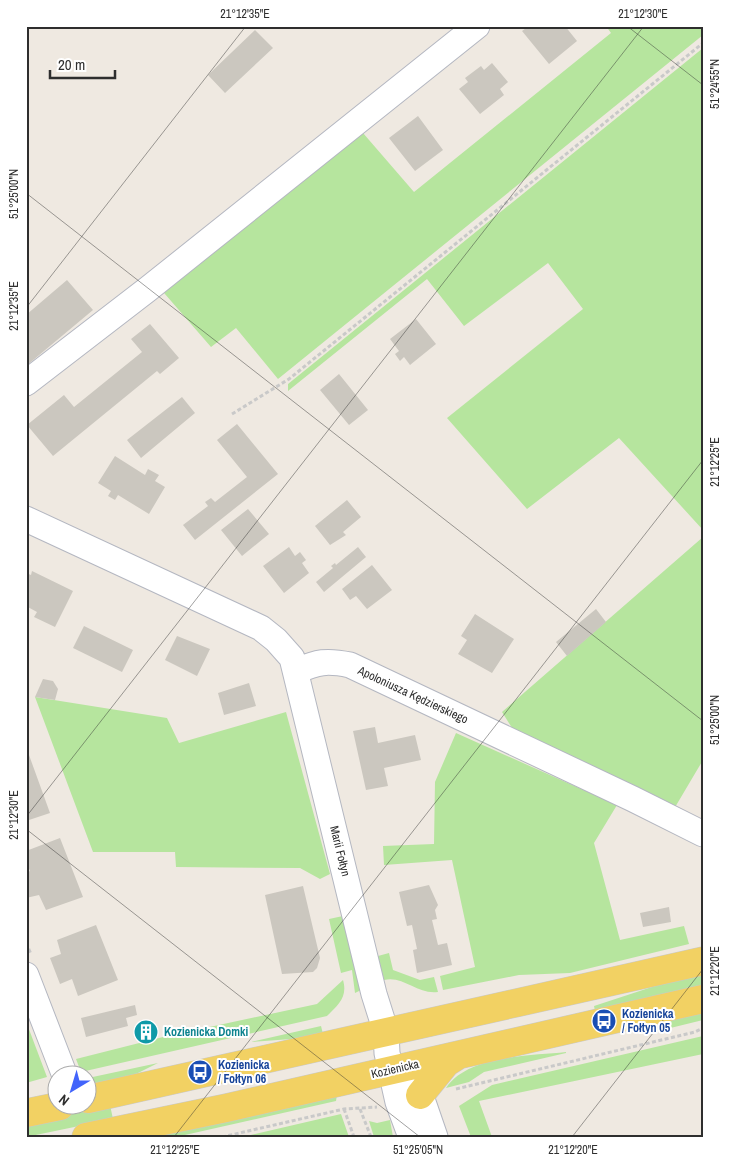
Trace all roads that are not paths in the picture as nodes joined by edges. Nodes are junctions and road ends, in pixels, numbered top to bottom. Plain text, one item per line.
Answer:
1 (477, 26) edge
2 (26, 383) edge
3 (26, 519) edge
4 (296, 671) junction
5 (703, 834) edge
6 (703, 961) edge
7 (26, 975) edge
8 (703, 999) edge
9 (386, 1032) junction
10 (458, 1056) junction
11 (61, 1066) edge
12 (400, 1068) junction
13 (98, 1097) edge
14 (413, 1098) junction
15 (48, 1108) edge
16 (26, 1113) edge
17 (409, 1136) edge
18 (86, 1137) edge
19 (435, 1137) edge

1 - 2 street
3 - 4 street
4 - 5 street, Apoloniusza Kędzierskiego
4 - 9 street, Marii Fołtyn
6 - 9 main road
7 - 11 street
8 - 10 main road, Kozienicka
9 - 12 street, Marii Fołtyn
9 - 13 main road
10 - 12 main road, Kozienicka
10 - 14 main road
12 - 14 street, Marii Fołtyn
12 - 18 main road, Kozienicka
14 - 17 street, Marii Fołtyn
14 - 19 street, Marii Fołtyn
15 - 16 main road

